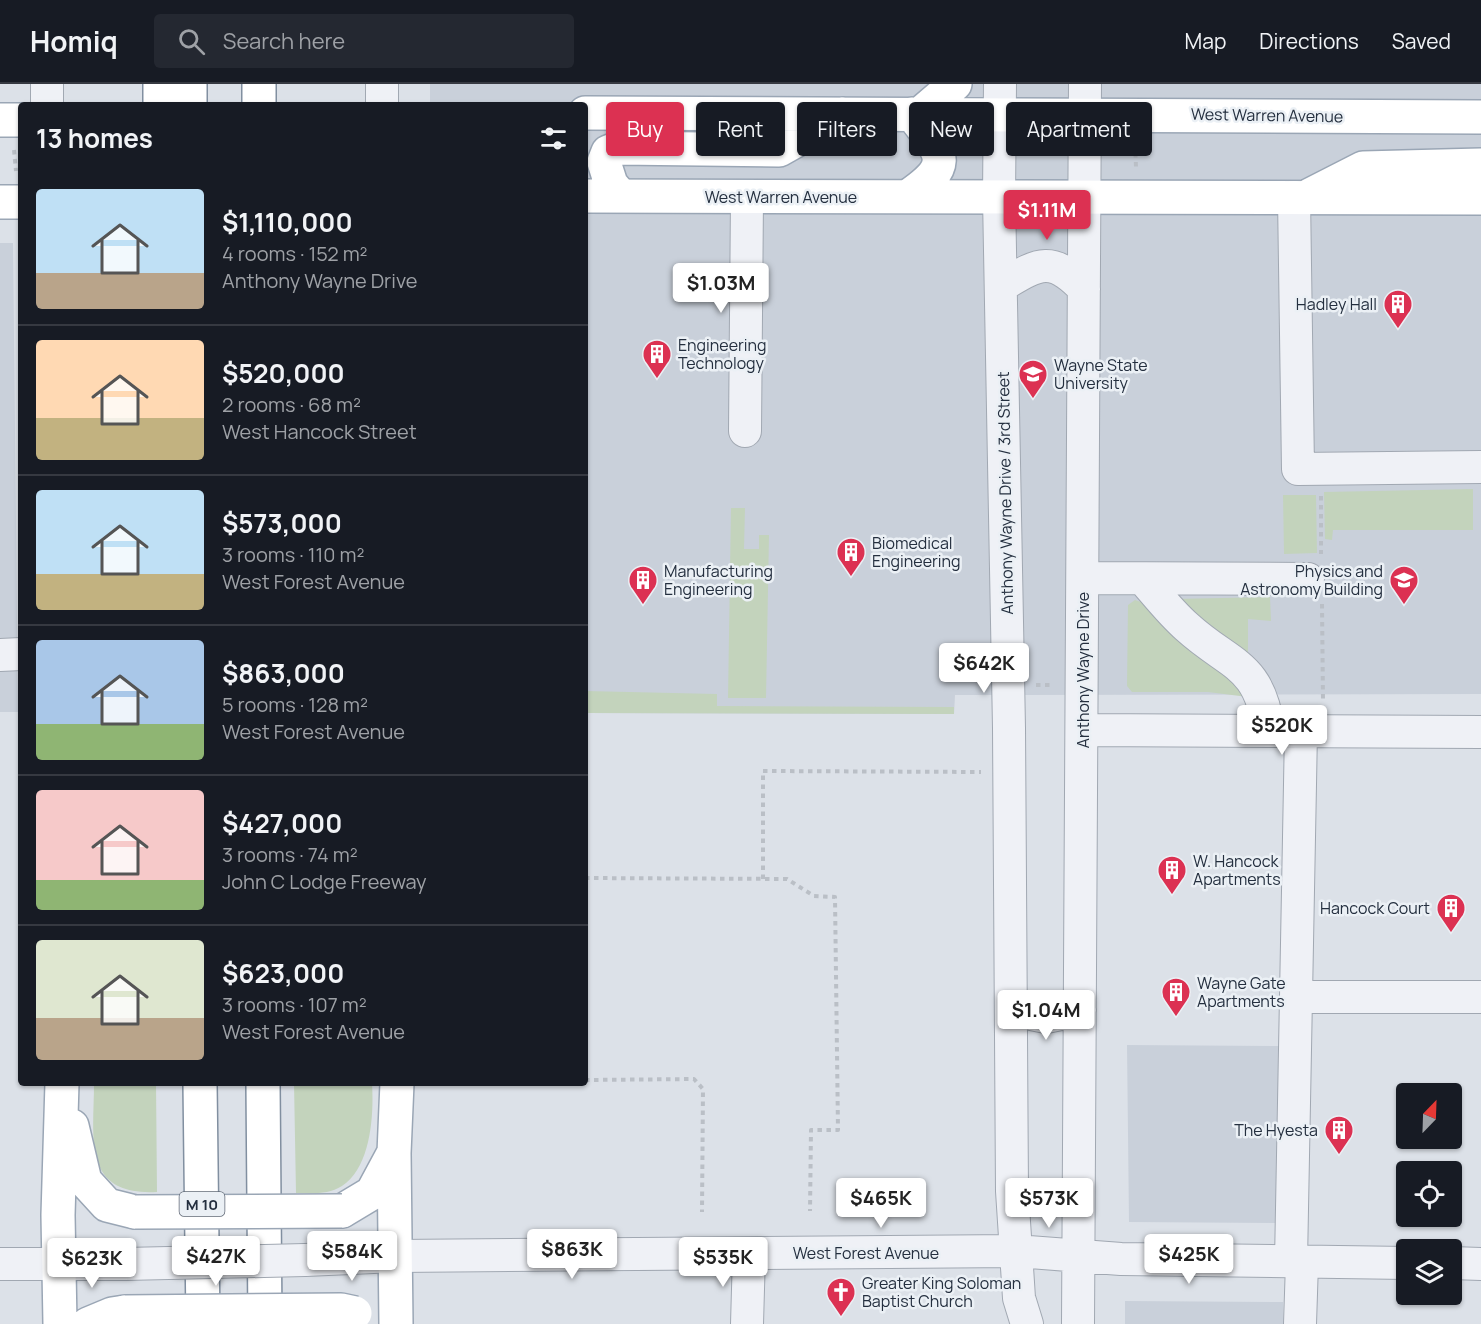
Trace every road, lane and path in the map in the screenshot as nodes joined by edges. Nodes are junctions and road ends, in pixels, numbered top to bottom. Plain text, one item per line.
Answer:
1 (46, 84) edge
2 (160, 84) edge
3 (190, 84) edge
4 (260, 84) edge
5 (382, 84) edge
6 (955, 84) edge
7 (1000, 99) edge
8 (1084, 99) edge
9 (47, 102) edge
10 (160, 102) edge
11 (190, 102) edge
12 (259, 102) edge
13 (382, 102) edge
14 (932, 102) edge
15 (983, 102) edge
16 (588, 113) edge
17 (797, 114) edge
18 (1481, 117) edge
19 (12, 127) edge
20 (797, 140) edge
21 (939, 156) edge
22 (1136, 156) edge
23 (1481, 165) edge
24 (1136, 169) dead end
25 (18, 186) edge
26 (588, 196) edge
27 (621, 196) junction
28 (907, 197) junction
29 (999, 197) junction
30 (1084, 197) junction
31 (1300, 197) junction
32 (747, 198) junction
33 (1481, 198) edge
34 (0, 202) edge
35 (1001, 286) junction
36 (1084, 289) junction
37 (745, 431) dead end
38 (1481, 467) edge
39 (1083, 578) junction
40 (1143, 579) junction
41 (1308, 579) dead end
42 (18, 654) edge
43 (0, 655) edge
44 (1029, 685) dead end
45 (1056, 685) dead end
46 (1083, 730) junction
47 (1269, 731) junction
48 (1301, 731) junction
49 (1481, 732) edge
50 (985, 772) dead end
51 (588, 878) edge
52 (763, 879) junction
53 (1297, 997) junction
54 (1481, 997) edge
55 (1011, 1010) junction
56 (1080, 1010) junction
57 (588, 1080) edge
58 (62, 1086) edge
59 (63, 1086) edge
60 (200, 1086) edge
61 (263, 1086) edge
62 (397, 1086) edge
63 (394, 1153) junction
64 (810, 1211) dead end
65 (702, 1212) dead end
66 (1015, 1251) junction
67 (749, 1254) junction
68 (396, 1256) junction
69 (1079, 1257) junction
70 (1296, 1262) junction
71 (1396, 1263) edge
72 (1462, 1263) edge
73 (0, 1264) edge
74 (59, 1264) junction
75 (1481, 1264) edge
76 (365, 1319) edge
77 (60, 1324) edge
78 (88, 1324) edge
79 (203, 1324) edge
80 (264, 1324) edge
81 (396, 1324) edge
82 (747, 1324) edge
83 (1027, 1324) edge
84 (1078, 1324) edge
85 (1300, 1324) edge

1 - 9 street
2 - 10 main road
3 - 11 main road
4 - 12 main road
5 - 13 street
6 - 14 main road
7 - 8 main road, West Warren Avenue
7 - 15 main road, West Warren Avenue
7 - 29 street, Anthony Wayne Drive / 3rd Street
8 - 18 main road, West Warren Avenue
8 - 30 street, Anthony Wayne Drive
16 - 17 main road, West Warren Avenue
19 - 25 path
20 - 27 main road
21 - 28 main road
22 - 24 path
23 - 31 main road
25 - 34 main road
26 - 27 main road, West Warren Avenue
27 - 32 main road, West Warren Avenue
28 - 29 main road, West Warren Avenue
28 - 32 main road, West Warren Avenue
29 - 30 main road, West Warren Avenue
29 - 35 street, Anthony Wayne Drive / 3rd Street
30 - 31 main road, West Warren Avenue
30 - 36 street, Anthony Wayne Drive
31 - 33 main road, West Warren Avenue
31 - 38 street
32 - 37 street
35 - 36 street
35 - 55 street, Anthony Wayne Drive / 3rd Street
36 - 39 street, Anthony Wayne Drive
39 - 40 street
39 - 46 street, Anthony Wayne Drive
40 - 41 street
40 - 47 street
42 - 43 street
44 - 45 path
46 - 47 street
46 - 56 street, Anthony Wayne Drive
47 - 48 street
48 - 49 street
48 - 53 street
50 - 52 path
51 - 52 path
52 - 64 path
53 - 54 street
53 - 70 street
55 - 56 street
55 - 66 street, Anthony Wayne Drive / 3rd Street
56 - 69 street, Anthony Wayne Drive
57 - 65 path
58 - 74 main road
59 - 63 main road, bridge
60 - 79 main road, M 10
61 - 80 main road
62 - 63 main road
63 - 68 main road
66 - 67 street, West Forest Avenue
66 - 69 street, West Forest Avenue
66 - 83 street, Anthony Wayne Drive / 3rd Street
67 - 68 street, West Forest Avenue
67 - 82 street
68 - 74 street, West Forest Avenue, bridge
68 - 81 main road
69 - 70 street, West Forest Avenue
69 - 84 street, Anthony Wayne Drive
70 - 71 street, West Forest Avenue
70 - 85 street
72 - 75 street
73 - 74 street, West Forest Avenue
74 - 77 main road
76 - 78 main road, bridge

